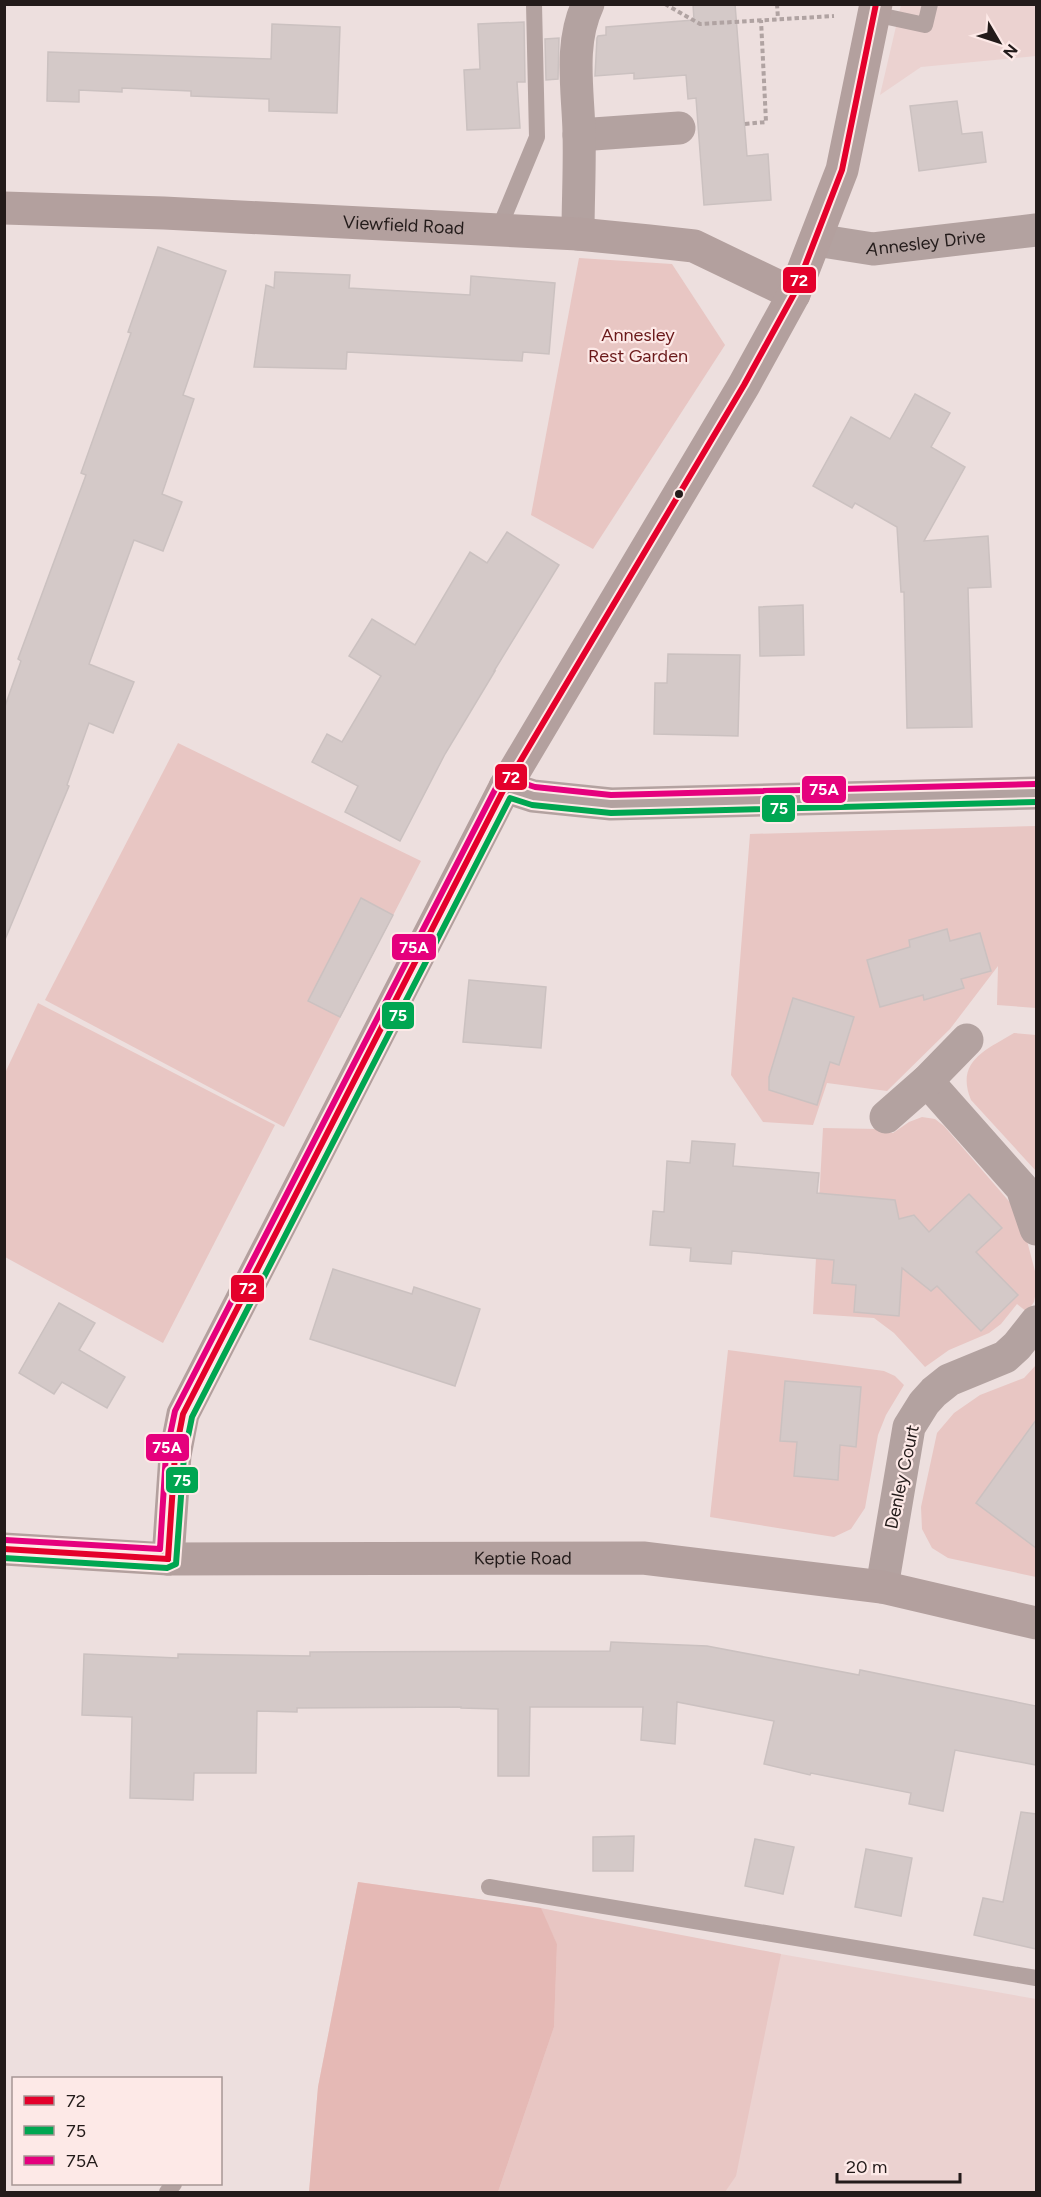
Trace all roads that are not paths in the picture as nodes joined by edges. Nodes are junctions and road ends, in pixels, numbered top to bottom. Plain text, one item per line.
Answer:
1 (534, 4) edge
2 (588, 4) edge
3 (930, 4) edge
4 (875, 9) edge
5 (680, 129) dead end
6 (579, 135) junction
7 (6, 214) edge
8 (1036, 230) edge
9 (498, 231) junction
10 (578, 234) junction
11 (816, 240) junction
12 (794, 294) junction
13 (505, 787) junction
14 (1036, 793) edge
15 (967, 1040) dead end
16 (927, 1081) junction
17 (886, 1117) dead end
18 (1036, 1229) edge
19 (1036, 1322) edge
20 (4, 1549) edge
21 (168, 1559) junction
22 (882, 1587) junction
23 (1036, 1623) edge
24 (489, 1887) dead end
25 (1036, 1978) edge

1 - 9 lane
2 - 6 street
3 - 4 lane
4 - 11 main road
5 - 6 street
6 - 10 street
7 - 9 main road, Viewfield Road
8 - 11 street, Annesley Drive
9 - 10 main road, Viewfield Road
10 - 12 main road, Viewfield Road
11 - 12 main road
12 - 13 main road
13 - 14 street
13 - 21 main road
15 - 16 street
16 - 17 street
16 - 18 street
19 - 22 street, Denley Court
20 - 21 main road, Keptie Road
21 - 22 main road, Keptie Road
22 - 23 main road, Keptie Road
24 - 25 lane

